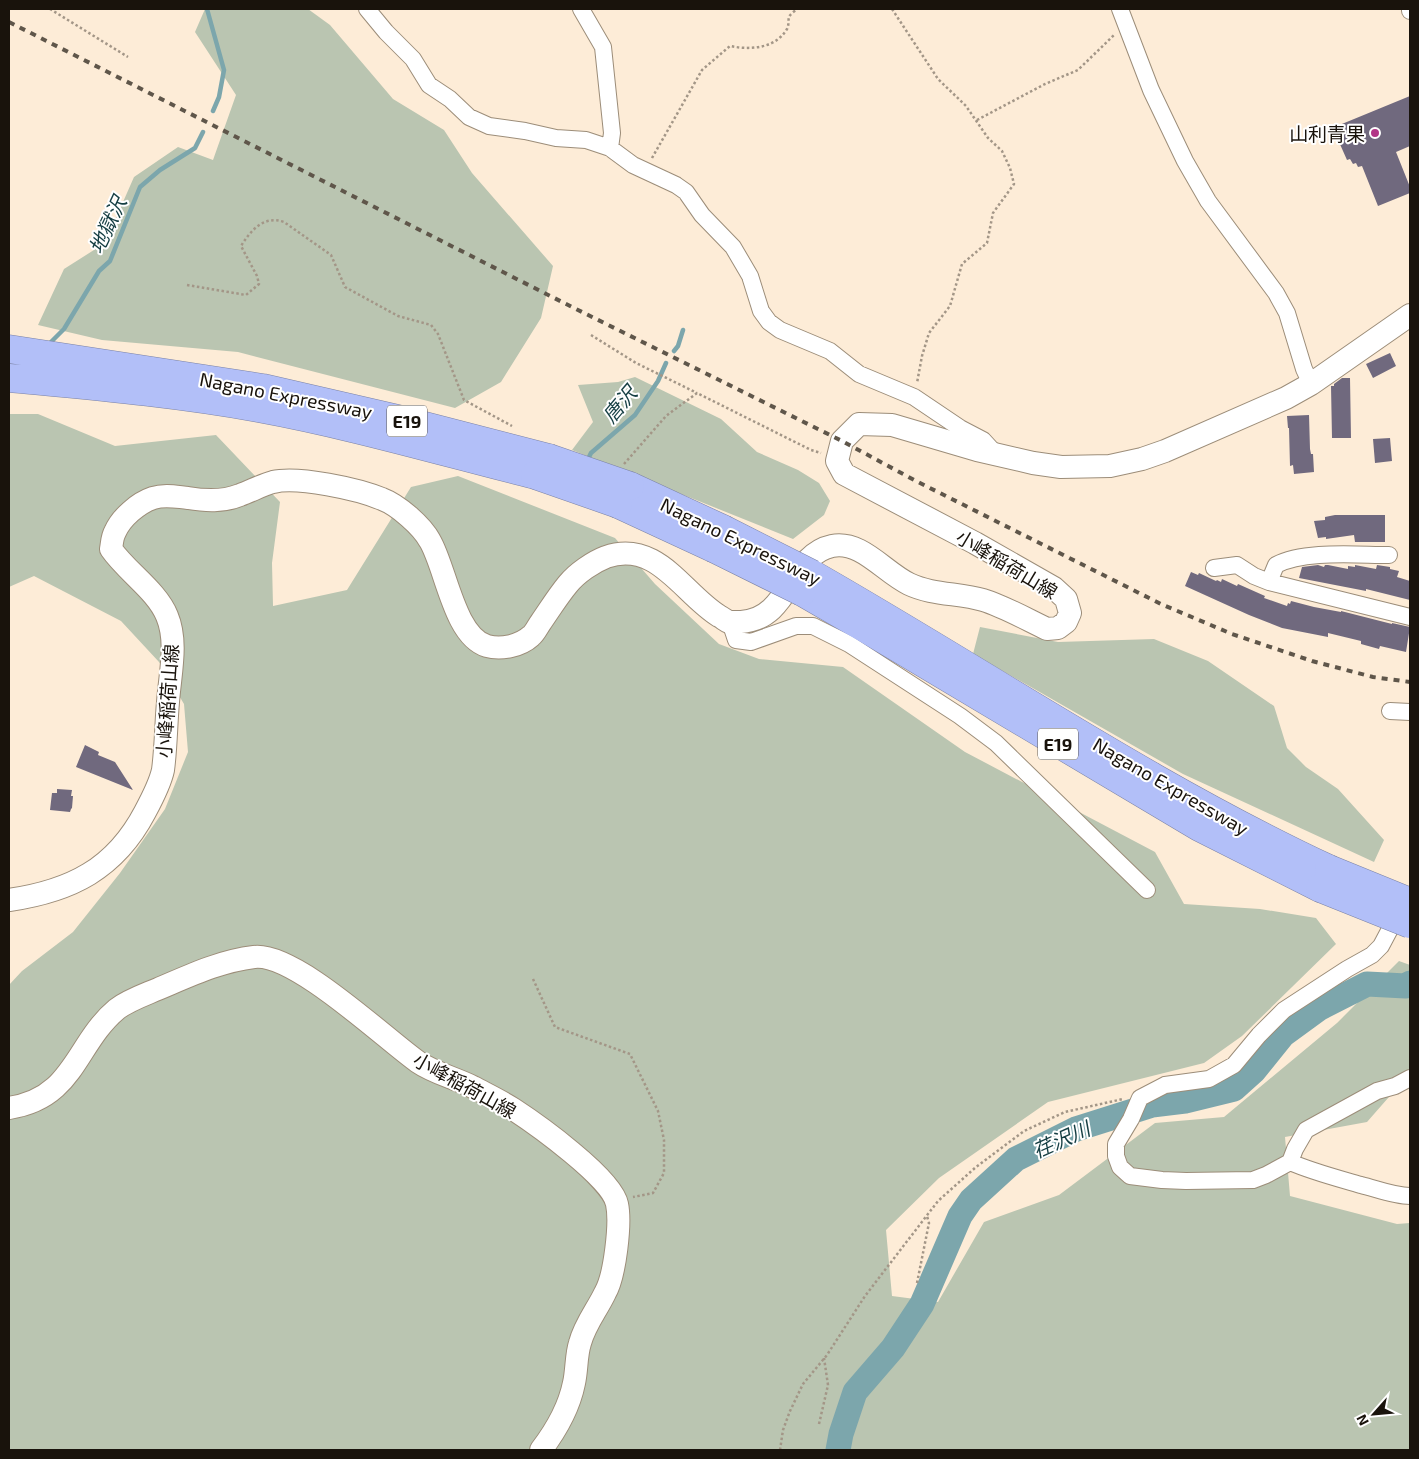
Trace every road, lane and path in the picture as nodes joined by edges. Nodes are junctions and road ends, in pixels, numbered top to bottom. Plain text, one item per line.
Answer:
1 (50, 9) edge
2 (367, 9) edge
3 (581, 9) edge
4 (797, 9) edge
5 (892, 9) edge
6 (1126, 15) edge
7 (128, 57) dead end
8 (976, 120) junction
9 (610, 148) junction
10 (646, 170) junction
11 (186, 285) dead end
12 (1410, 315) edge
13 (591, 335) dead end
14 (9, 349) edge
15 (9, 378) edge
16 (1311, 384) junction
17 (697, 393) junction
18 (914, 397) junction
19 (260, 398) junction
20 (517, 428) dead end
21 (994, 452) junction
22 (838, 457) junction
23 (623, 486) junction
24 (1389, 555) dead end
25 (1214, 568) dead end
26 (1269, 582) junction
27 (1410, 617) edge
28 (730, 622) junction
29 (1390, 711) dead end
30 (1410, 712) edge
31 (1324, 878) junction
32 (1147, 890) dead end
33 (1410, 891) edge
34 (9, 900) edge
35 (1410, 902) edge
36 (1410, 924) edge
37 (533, 979) dead end
38 (1410, 1078) edge
39 (1139, 1100) junction
40 (9, 1108) edge
41 (1290, 1162) junction
42 (1410, 1196) edge
43 (617, 1201) junction
44 (927, 1216) junction
45 (916, 1283) dead end
46 (824, 1358) junction
47 (819, 1424) dead end
48 (541, 1450) edge
49 (780, 1450) edge

1 - 7 path
2 - 9 street
3 - 9 street
4 - 10 path
5 - 8 path
6 - 8 path
6 - 16 street
8 - 18 path
9 - 10 street
10 - 18 street
11 - 20 path
12 - 16 main road
13 - 17 path
14 - 19 highway, Nagano Expressway / E19
15 - 19 highway, Nagano Expressway / E19
16 - 21 main road
17 - 22 path
17 - 23 path
18 - 21 street
19 - 23 highway, Nagano Expressway / E19, bridge
21 - 22 main road
22 - 28 main road, 小峰稲荷山線
23 - 31 highway, Nagano Expressway / E19, bridge
24 - 26 street
25 - 26 street
26 - 27 street
28 - 32 street
28 - 34 main road, 小峰稲荷山線
29 - 30 street
31 - 35 highway, Nagano Expressway / E19, bridge
31 - 36 highway, Nagano Expressway / E19, bridge
33 - 39 street
37 - 43 path
38 - 41 street
39 - 41 street
39 - 44 path
40 - 43 main road, 小峰稲荷山線
41 - 42 street
43 - 48 main road
44 - 45 path
44 - 46 path
46 - 47 path
46 - 49 path

